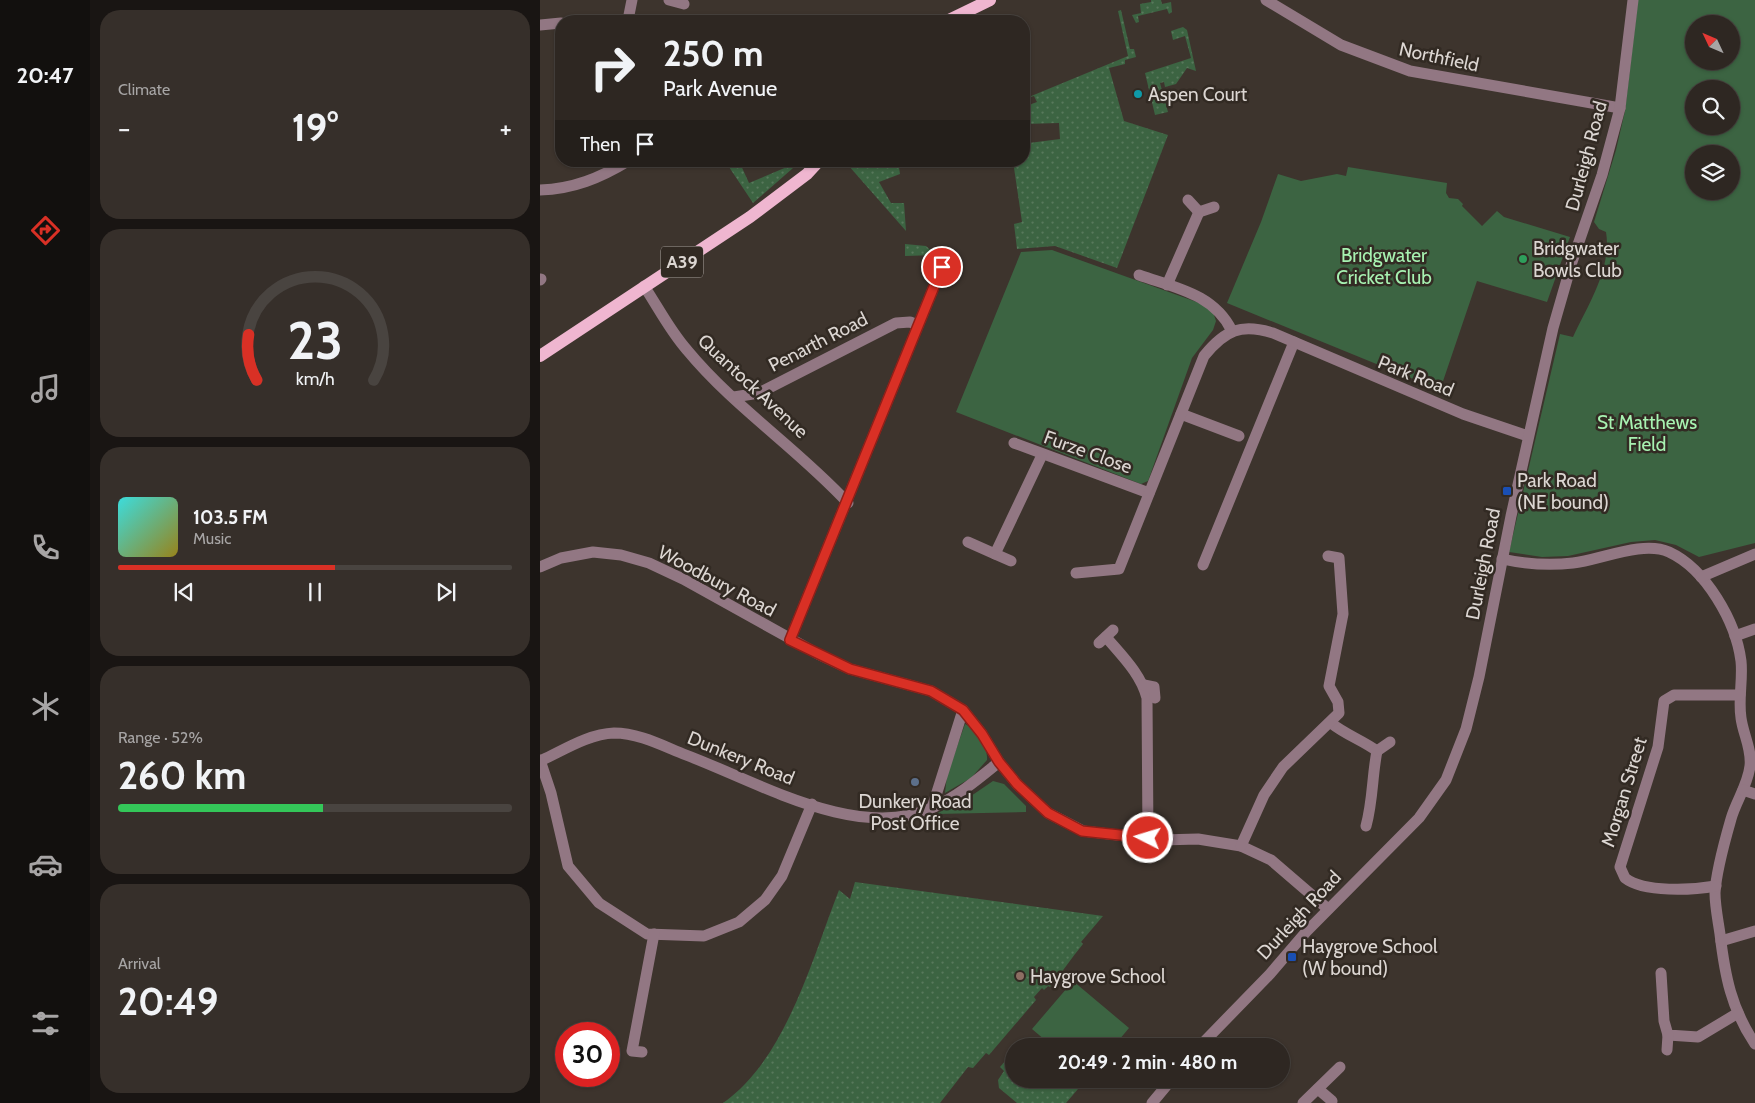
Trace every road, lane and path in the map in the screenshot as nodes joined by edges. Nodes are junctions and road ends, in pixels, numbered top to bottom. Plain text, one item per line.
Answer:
1 (632, 0) edge
2 (669, 0) edge
3 (990, 0) edge
4 (1266, 0) edge
5 (1633, 0) edge
6 (684, 4) dead end
7 (631, 15) edge
8 (959, 15) edge
9 (555, 24) edge
10 (540, 25) edge
11 (1620, 108) junction
12 (618, 167) edge
13 (812, 167) edge
14 (540, 190) edge
15 (1188, 200) dead end
16 (1214, 207) dead end
17 (1199, 212) junction
18 (942, 267) dead end
19 (1140, 275) dead end
20 (1167, 285) junction
21 (644, 286) junction
22 (918, 325) junction
23 (1232, 331) junction
24 (1294, 342) junction
25 (540, 356) edge
26 (734, 397) junction
27 (1181, 414) junction
28 (1238, 436) dead end
29 (1528, 436) junction
30 (1014, 443) dead end
31 (1042, 455) junction
32 (1149, 493) junction
33 (848, 502) junction
34 (968, 542) dead end
35 (996, 554) junction
36 (1755, 554) edge
37 (1328, 556) dead end
38 (1502, 559) junction
39 (1011, 561) dead end
40 (1203, 566) dead end
41 (540, 567) edge
42 (1076, 573) dead end
43 (1701, 577) junction
44 (1755, 629) edge
45 (1735, 636) junction
46 (1106, 637) dead end
47 (790, 640) junction
48 (1144, 685) junction
49 (1740, 694) junction
50 (1155, 698) dead end
51 (963, 710) junction
52 (1331, 723) junction
53 (1390, 742) dead end
54 (1377, 751) junction
55 (540, 761) edge
56 (999, 762) junction
57 (1743, 790) junction
58 (1755, 794) edge
59 (812, 804) junction
60 (932, 808) junction
61 (1366, 826) dead end
62 (1148, 838) junction
63 (1241, 846) junction
64 (1716, 886) junction
65 (1328, 909) junction
66 (1755, 930) edge
67 (654, 934) junction
68 (1721, 941) junction
69 (1661, 973) dead end
70 (1738, 1013) junction
71 (1668, 1035) junction
72 (1208, 1038) edge
73 (1755, 1044) edge
74 (1667, 1050) dead end
75 (642, 1052) dead end
76 (1340, 1067) dead end
77 (1164, 1088) edge
78 (1318, 1089) junction
79 (1332, 1101) dead end
80 (1152, 1103) edge
81 (1303, 1103) edge

1 - 7 street
2 - 6 street
3 - 8 main road
4 - 11 street, Northfield
5 - 11 street, Durleigh Road
9 - 10 street
11 - 29 street, Durleigh Road
12 - 14 street
13 - 21 main road, A39
15 - 17 street
16 - 17 street
17 - 20 street
18 - 22 street
19 - 20 street
20 - 23 street
21 - 25 main road, A39
21 - 26 street, Quantock Avenue
22 - 26 street, Penarth Road
22 - 33 street
23 - 24 street, Park Road
23 - 27 street, Furze Close
24 - 29 street, Park Road
24 - 40 street
26 - 33 street, Quantock Avenue
27 - 28 street
27 - 32 street, Furze Close
29 - 38 street, Durleigh Road
30 - 31 street, Furze Close
31 - 32 street, Furze Close
31 - 35 street
32 - 42 street, Furze Close
33 - 47 street
34 - 35 street
35 - 39 street
36 - 43 street
37 - 52 street
38 - 43 street
38 - 65 street, Durleigh Road
41 - 47 street, Woodbury Road
43 - 45 street
44 - 45 street
45 - 49 street
46 - 48 street
47 - 51 street, Woodbury Road
48 - 50 street
48 - 62 street
49 - 57 street
49 - 64 street, Morgan Street
51 - 56 street, Woodbury Road
51 - 60 street
52 - 54 street
52 - 63 street
53 - 54 street
54 - 61 street
55 - 59 street, Dunkery Road
55 - 67 street
56 - 60 street, Dunkery Road
56 - 62 street, Woodbury Road
57 - 58 street
57 - 64 street
59 - 60 street, Dunkery Road
59 - 67 street
62 - 63 street, Woodbury Road
63 - 65 street, Woodbury Road
64 - 68 street
65 - 72 street, Durleigh Road
66 - 68 street
67 - 75 street
68 - 70 street
69 - 71 street
70 - 71 street
70 - 73 street
71 - 74 street
76 - 78 street
77 - 80 street
78 - 79 street
78 - 81 street

